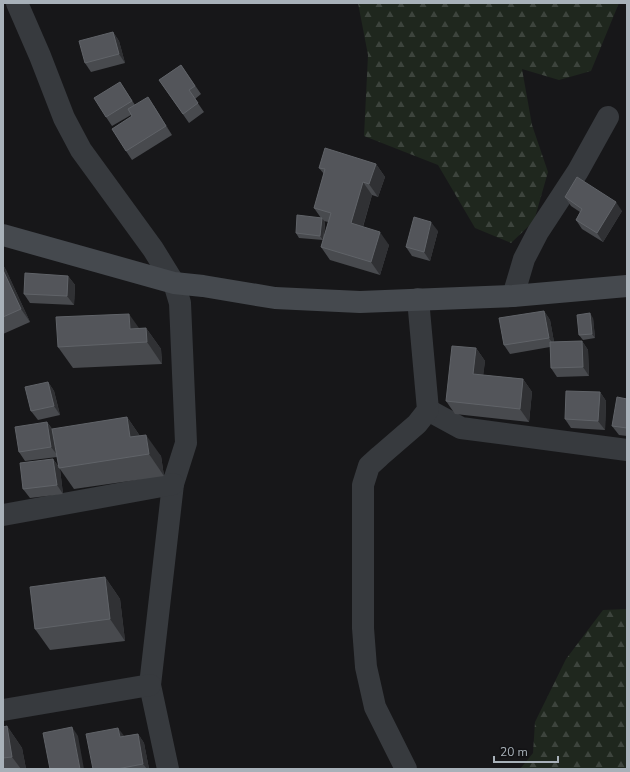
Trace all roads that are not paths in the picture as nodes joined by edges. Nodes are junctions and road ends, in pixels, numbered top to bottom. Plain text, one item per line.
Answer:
1 (17, 3) edge
2 (608, 118) dead end
3 (3, 235) edge
4 (174, 283) junction
5 (627, 286) edge
6 (513, 296) junction
7 (418, 299) junction
8 (428, 410) junction
9 (627, 450) edge
10 (174, 484) junction
11 (3, 515) edge
12 (150, 685) junction
13 (3, 710) edge
14 (168, 769) edge
15 (406, 769) edge

1 - 4 street
2 - 6 street
3 - 4 street
4 - 7 street
4 - 10 street
5 - 6 street
6 - 7 street
7 - 8 street
8 - 9 street
8 - 15 street
10 - 11 street
10 - 12 street
12 - 13 street
12 - 14 street

